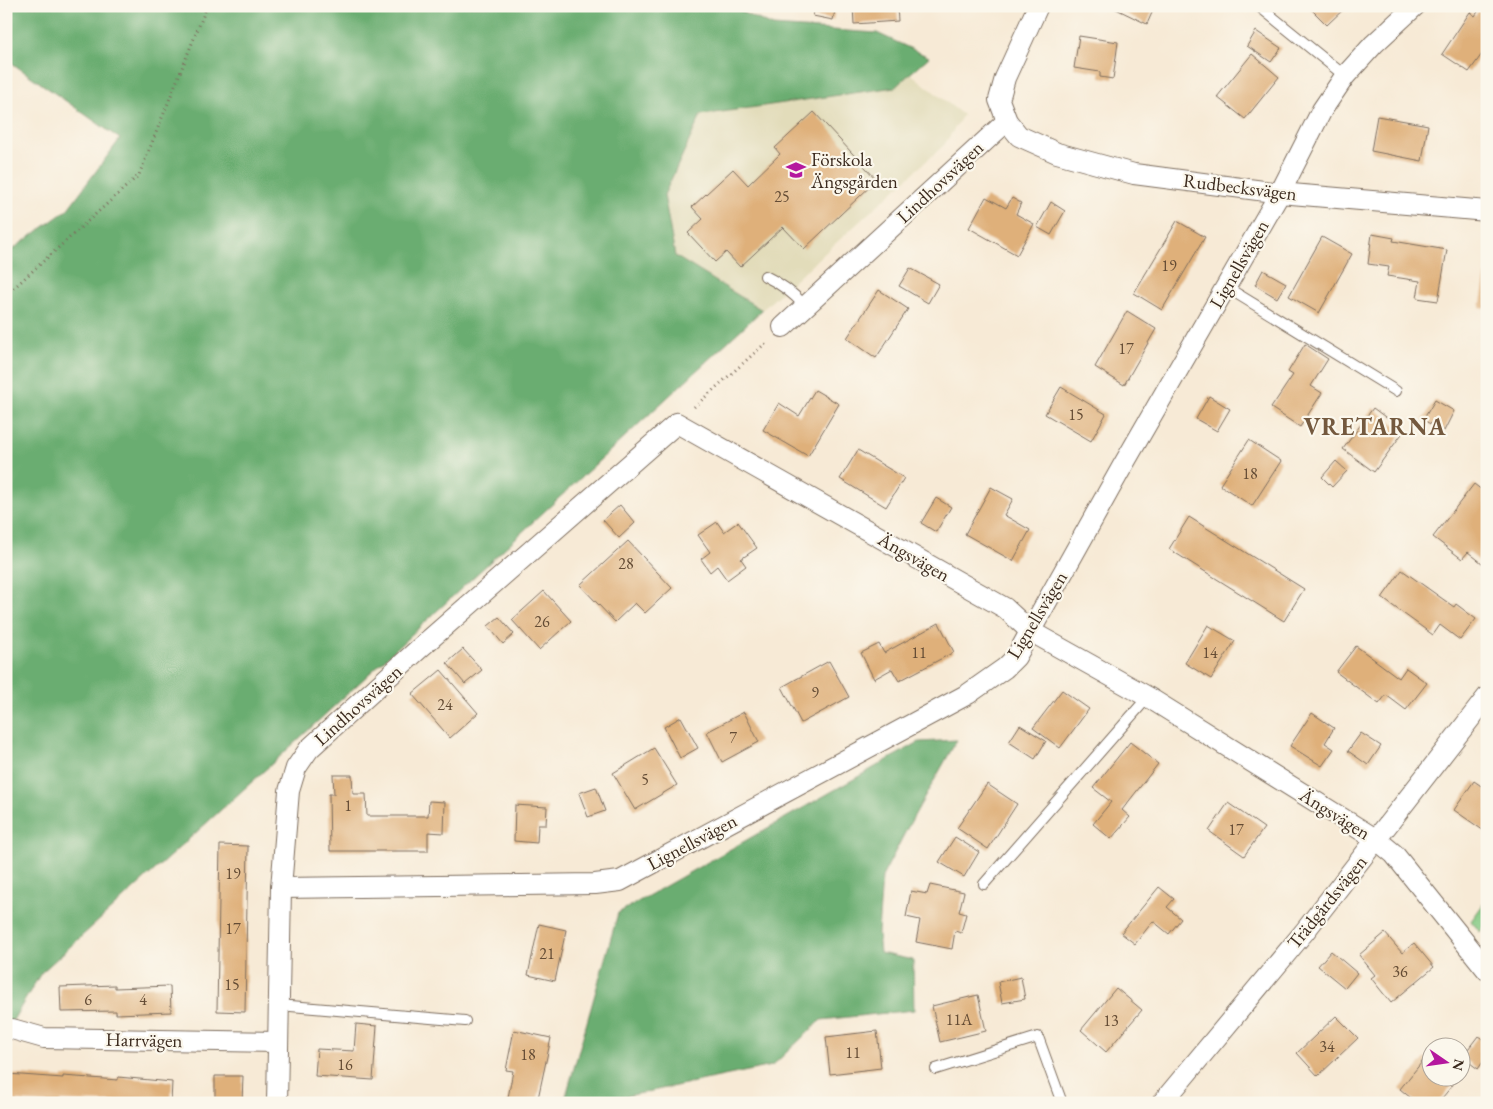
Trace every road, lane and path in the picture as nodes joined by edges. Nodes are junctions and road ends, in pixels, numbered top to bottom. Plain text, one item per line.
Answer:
1 (207, 6) edge
2 (1038, 6) edge
3 (1416, 6) edge
4 (1260, 7) edge
5 (1345, 76) junction
6 (1007, 121) junction
7 (1280, 193) junction
8 (1487, 211) edge
9 (766, 276) dead end
10 (1226, 287) junction
11 (6, 295) edge
12 (806, 306) junction
13 (783, 327) joint
14 (1396, 390) dead end
15 (676, 423) junction
16 (1030, 631) junction
17 (1148, 697) junction
18 (1487, 697) edge
19 (1377, 840) junction
20 (984, 884) dead end
21 (281, 888) junction
22 (1487, 970) edge
23 (280, 1005) junction
24 (464, 1021) dead end
25 (12, 1029) dead end
26 (278, 1042) junction
27 (936, 1069) dead end
28 (278, 1103) edge
29 (1062, 1103) edge
30 (1162, 1103) edge

1 - 11 path
2 - 6 street
3 - 5 street, Lignellsvägen
4 - 5 lane
5 - 7 street, Lignellsvägen
6 - 7 street, Rudbecksvägen
6 - 12 street, Lindhovsvägen
7 - 8 street, Rudbecksvägen
7 - 10 street, Lignellsvägen
9 - 12 lane
10 - 14 lane
10 - 16 street, Lignellsvägen
12 - 13 street, Lindhovsvägen
13 - 15 path
15 - 16 street, Ängsvägen
15 - 21 street, Lindhovsvägen
16 - 17 street, Ängsvägen
16 - 21 street, Lignellsvägen
17 - 19 street, Ängsvägen
17 - 20 lane
18 - 19 street, Trädgårdsvägen
19 - 22 street, Ängsvägen
19 - 30 street, Trädgårdsvägen
21 - 23 street, Lindhovsvägen
23 - 24 lane
23 - 26 street, Lindhovsvägen
25 - 26 street, Harrvägen
26 - 28 street, Lindhovsvägen
27 - 29 lane

